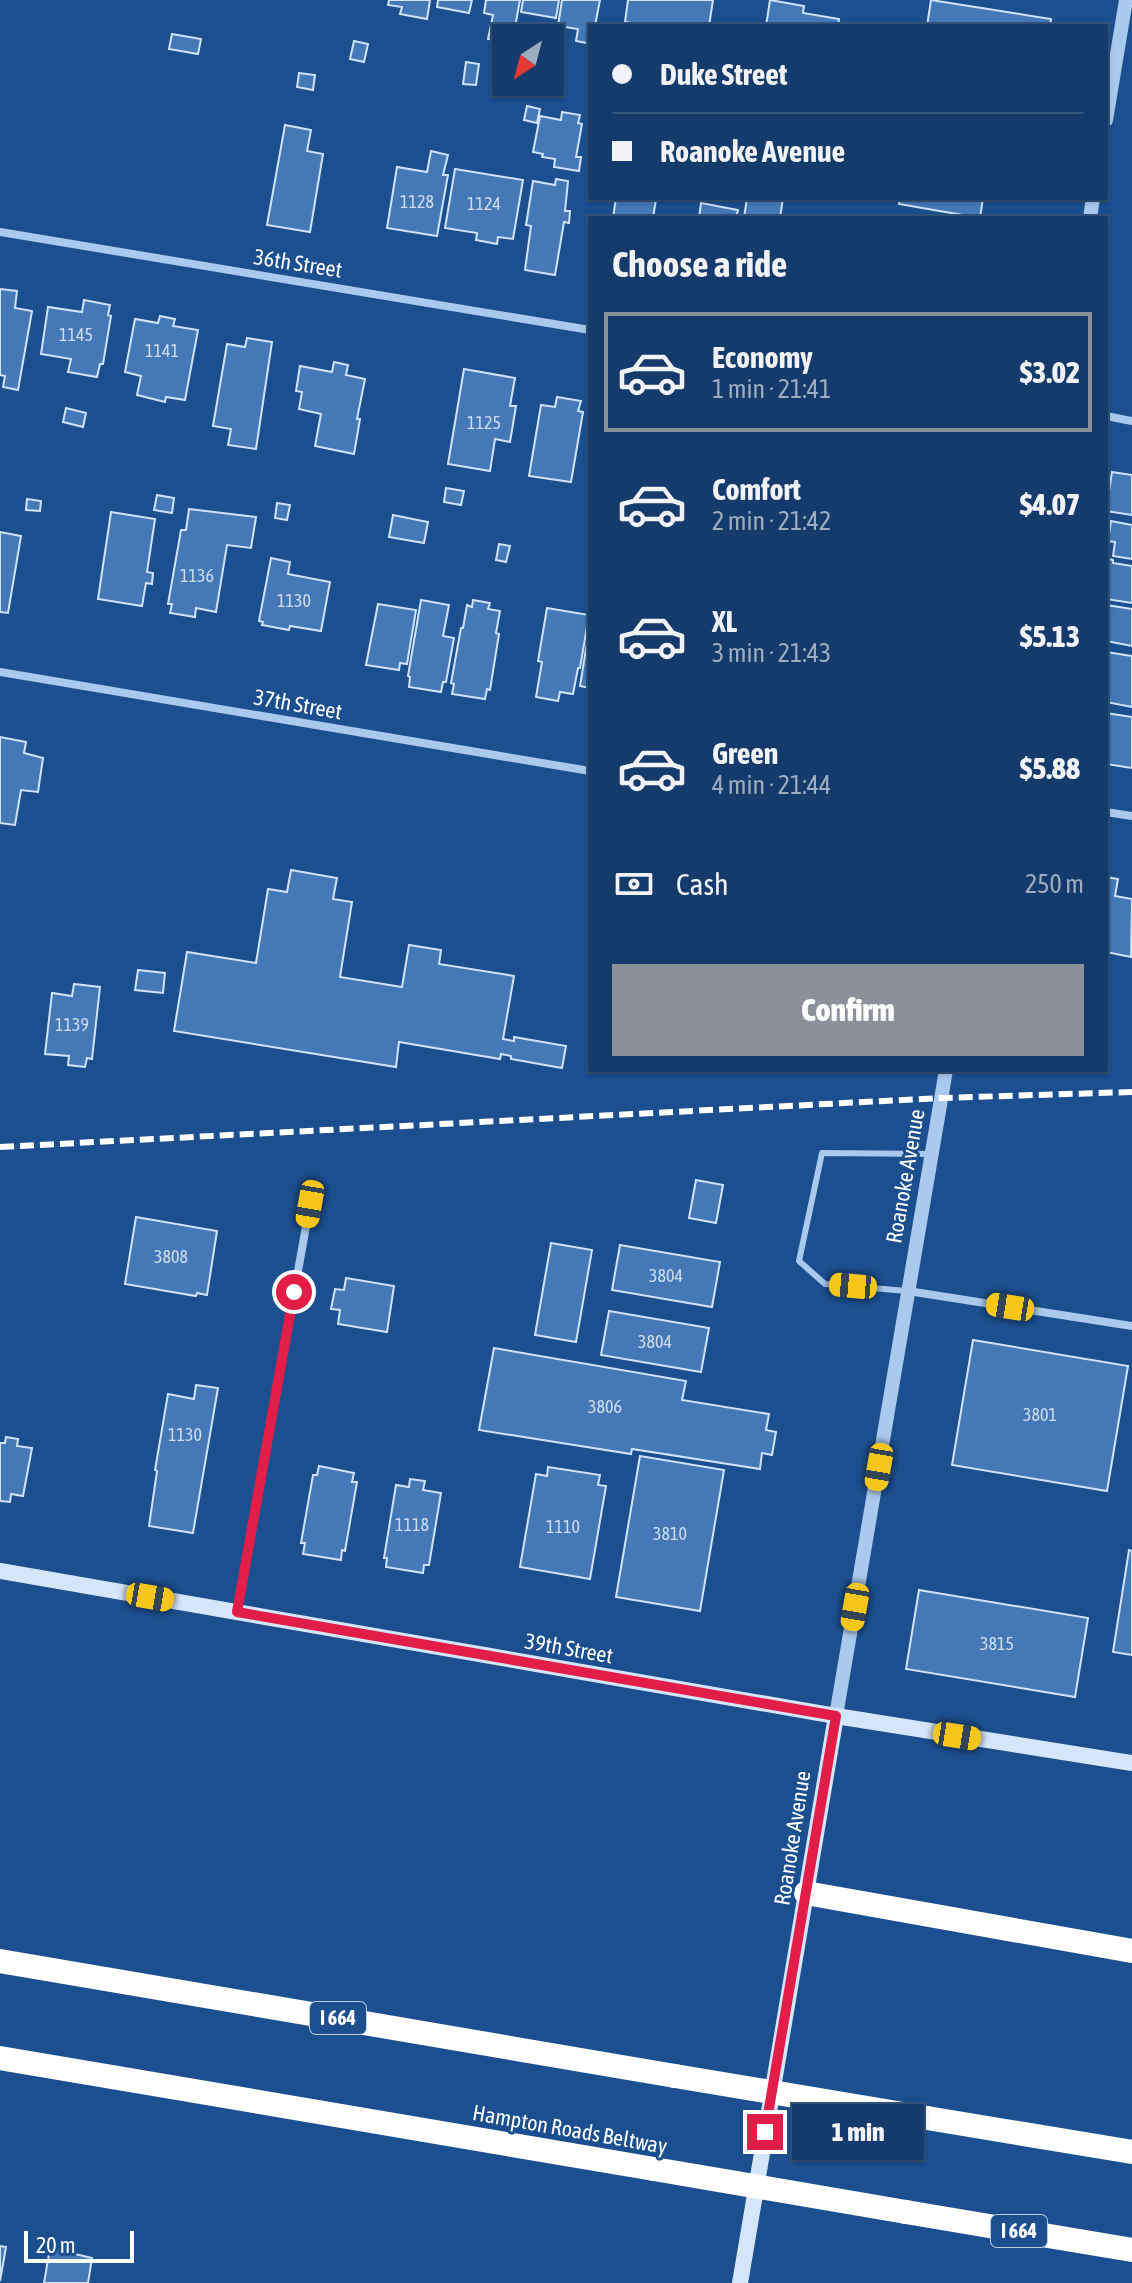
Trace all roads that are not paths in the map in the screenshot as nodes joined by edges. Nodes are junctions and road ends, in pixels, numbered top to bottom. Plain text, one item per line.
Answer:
1 (1126, 0) edge
2 (1108, 108) edge
3 (0, 232) edge
4 (588, 330) edge
5 (1108, 416) edge
6 (1132, 421) edge
7 (0, 672) edge
8 (588, 771) edge
9 (1108, 812) edge
10 (1132, 816) edge
11 (946, 1072) edge
12 (931, 1154) junction
13 (310, 1204) dead end
14 (907, 1291) junction
15 (1132, 1326) edge
16 (0, 1571) edge
17 (237, 1612) junction
18 (836, 1716) junction
19 (1132, 1763) edge
20 (806, 1893) junction
21 (1132, 1951) edge
22 (0, 1961) edge
23 (0, 2058) edge
24 (1132, 2152) edge
25 (1132, 2250) edge
26 (740, 2283) edge

1 - 2 street
3 - 4 street, 36th Street
5 - 6 street
7 - 8 street, 37th Street
9 - 10 street
11 - 12 street, Roanoke Avenue
12 - 14 street, Roanoke Avenue
12 - 14 lane
13 - 17 street
14 - 15 street
14 - 18 street, Roanoke Avenue
16 - 17 main road, 39th Street
17 - 18 main road, 39th Street
18 - 19 main road, 39th Street
18 - 20 main road, Roanoke Avenue
20 - 21 highway
20 - 26 main road, Roanoke Avenue
22 - 24 highway, I 664, bridge
23 - 25 highway, Hampton Roads Beltway / I 664, bridge

